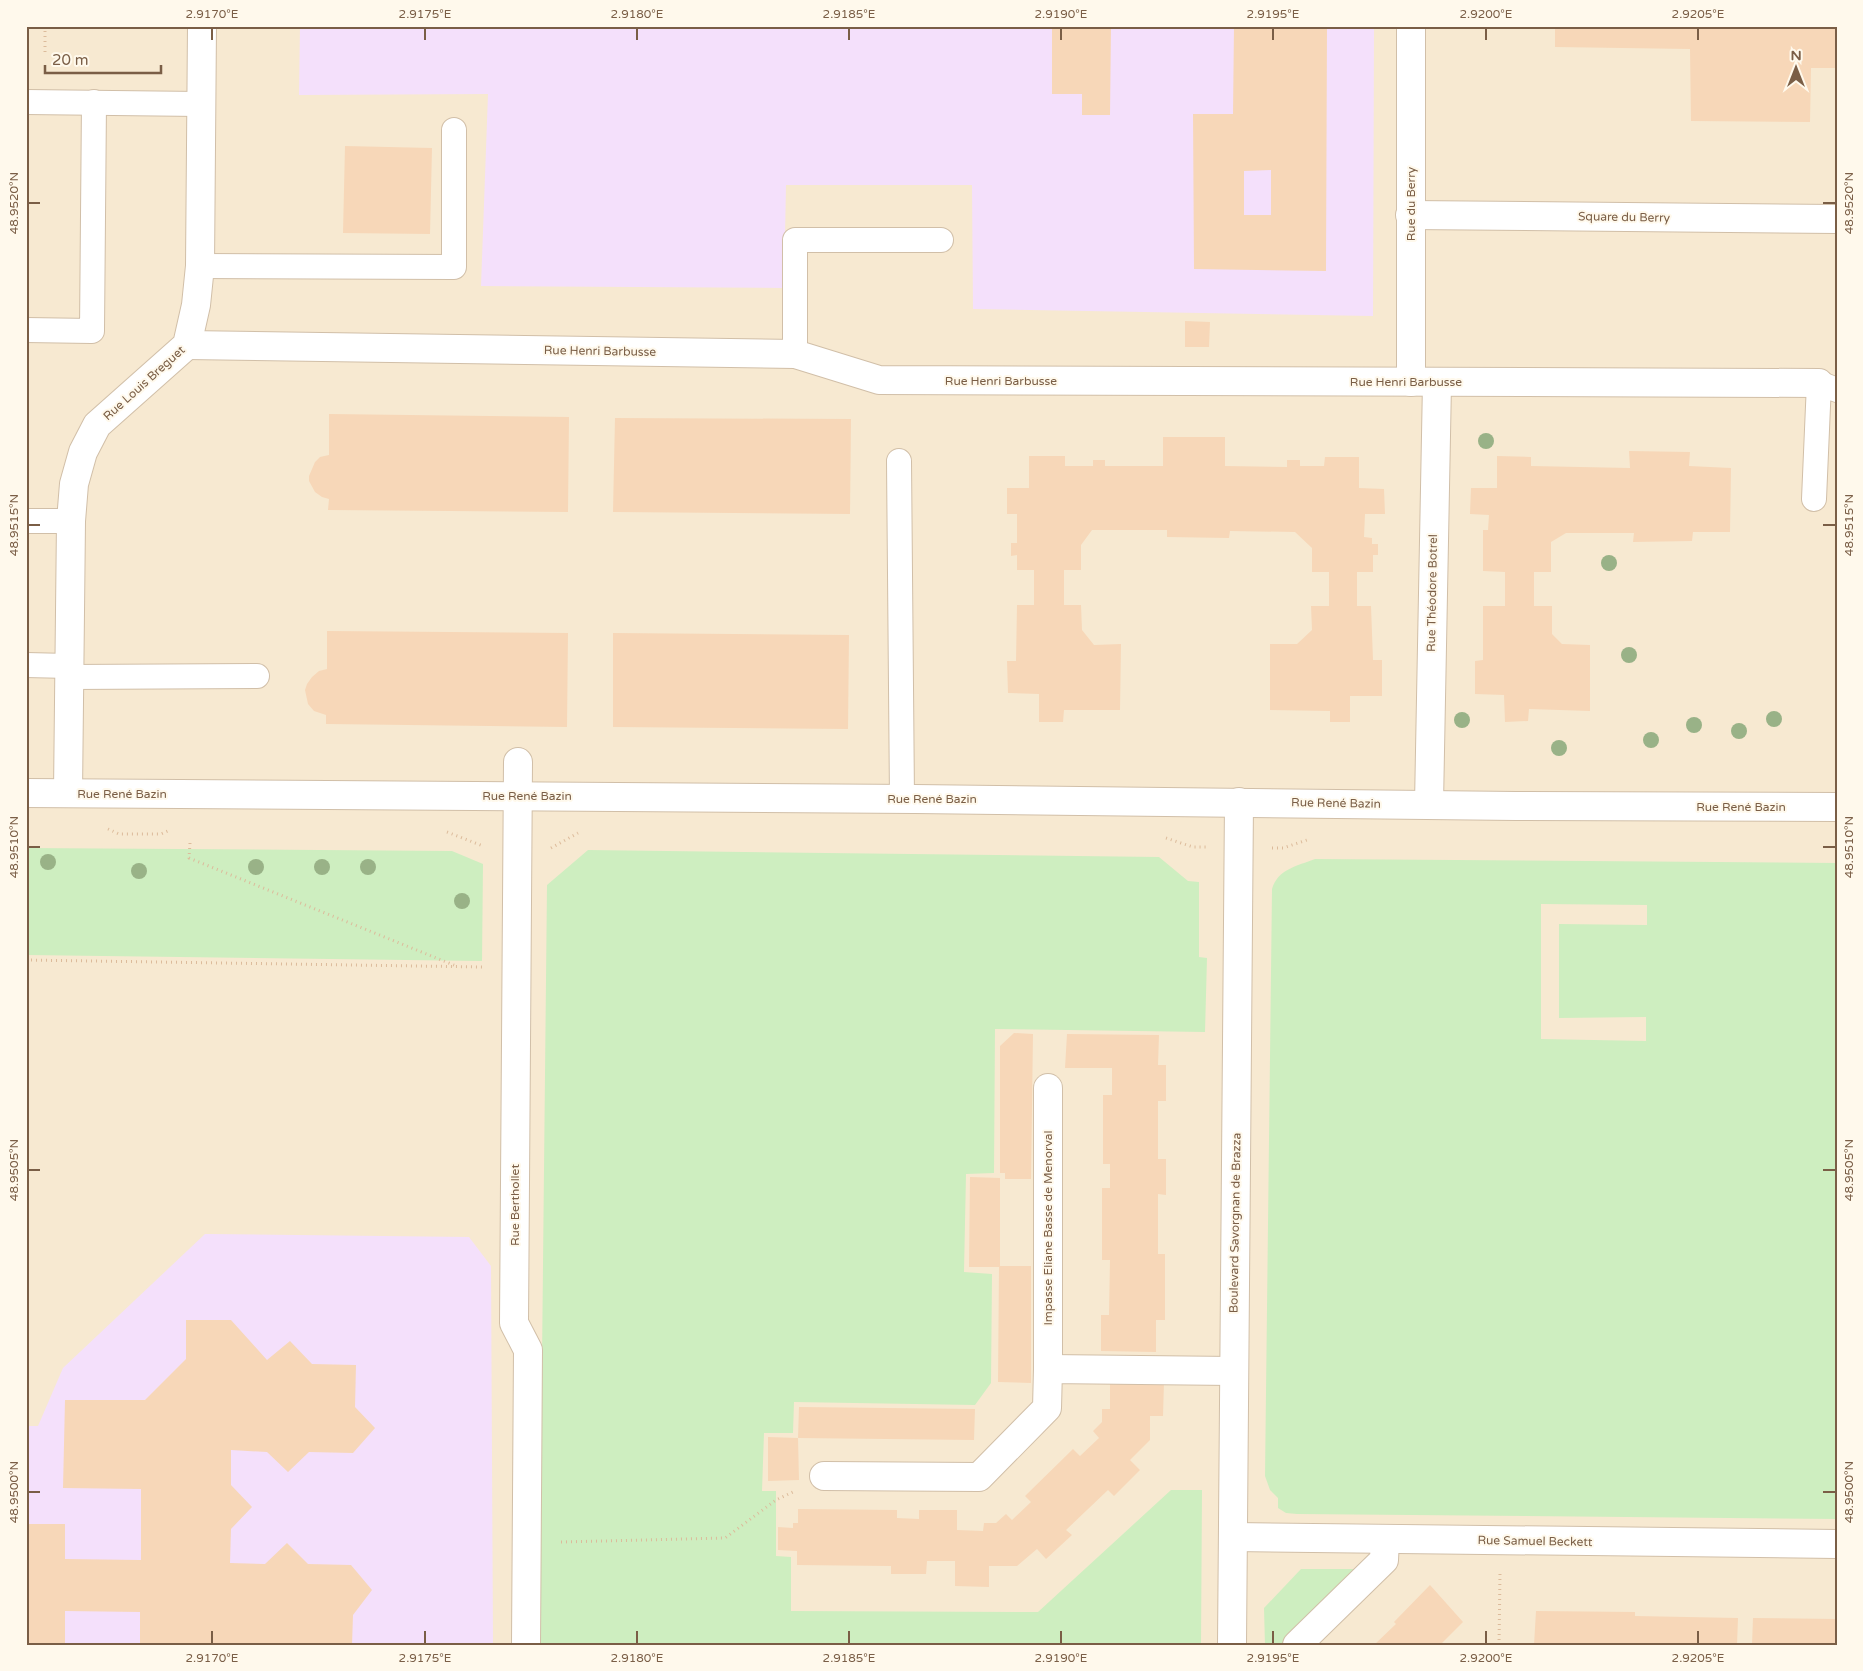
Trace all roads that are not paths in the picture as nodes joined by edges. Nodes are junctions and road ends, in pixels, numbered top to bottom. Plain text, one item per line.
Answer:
1 (202, 26) edge
2 (1411, 26) edge
3 (26, 102) edge
4 (94, 102) junction
5 (200, 104) junction
6 (454, 130) dead end
7 (1410, 215) junction
8 (1837, 219) edge
9 (941, 240) dead end
10 (200, 266) junction
11 (26, 330) edge
12 (187, 345) junction
13 (795, 354) junction
14 (1424, 382) junction
15 (1828, 387) edge
16 (899, 461) dead end
17 (1814, 499) dead end
18 (26, 521) edge
19 (70, 521) junction
20 (26, 665) edge
21 (69, 671) junction
22 (257, 676) dead end
23 (518, 762) dead end
24 (26, 793) edge
25 (68, 793) junction
26 (518, 796) junction
27 (902, 799) junction
28 (1238, 802) junction
29 (1429, 804) junction
30 (1837, 807) edge
31 (1048, 1088) dead end
32 (1048, 1369) junction
33 (1234, 1371) junction
34 (824, 1476) road end
35 (1233, 1538) junction
36 (1384, 1539) junction
37 (1837, 1544) edge
38 (526, 1645) edge
39 (1232, 1645) edge
40 (1297, 1645) edge

1 - 5 street, Rue Louis Breguet
2 - 7 street, Rue du Berry
3 - 4 lane
4 - 5 lane
4 - 11 lane
5 - 10 street, Rue Louis Breguet
6 - 10 lane
7 - 8 street, Square du Berry
7 - 14 street, Rue du Berry
9 - 13 lane
10 - 12 street, Rue Louis Breguet
12 - 13 street, Rue Henri Barbusse
12 - 19 street, Rue Louis Breguet
13 - 14 street, Rue Henri Barbusse
14 - 15 street, Rue Henri Barbusse
14 - 29 street, Rue Théodore Botrel
15 - 17 lane
16 - 27 lane
18 - 19 lane
19 - 21 street, Rue Louis Breguet
20 - 21 lane
21 - 22 lane
21 - 25 street, Rue Louis Breguet
23 - 26 street, Rue Berthollet
24 - 25 street, Rue René Bazin
25 - 26 street, Rue René Bazin
26 - 27 street, Rue René Bazin
26 - 38 street, Rue Berthollet
27 - 28 street, Rue René Bazin
28 - 29 street, Rue René Bazin
28 - 33 street, Boulevard Savorgnan de Brazza
29 - 30 street, Rue René Bazin
31 - 32 street, Impasse Eliane Basse de Menorval
32 - 33 street
32 - 34 street, Impasse Eliane Basse de Menorval
33 - 35 street, Boulevard Savorgnan de Brazza
35 - 36 street, Rue Samuel Beckett
35 - 39 street, Boulevard Savorgnan de Brazza
36 - 37 street, Rue Samuel Beckett
36 - 40 street

